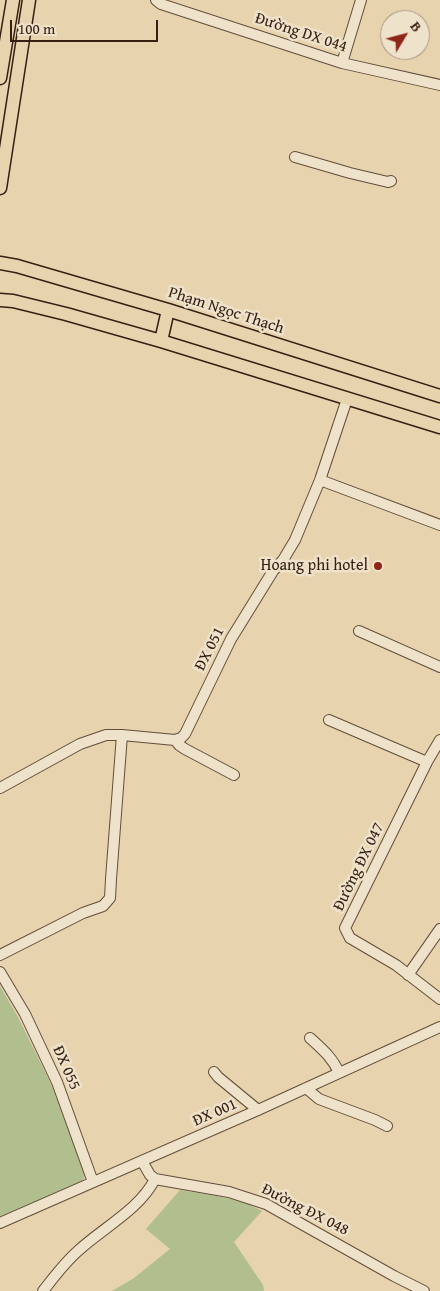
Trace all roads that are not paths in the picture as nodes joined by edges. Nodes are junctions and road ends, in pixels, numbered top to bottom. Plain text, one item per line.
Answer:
1 (13, 0) edge
2 (29, 0) edge
3 (156, 0) edge
4 (360, 0) edge
5 (342, 63) junction
6 (0, 78) edge
7 (440, 86) edge
8 (296, 158) dead end
9 (391, 181) dead end
10 (0, 188) edge
11 (0, 264) edge
12 (0, 300) edge
13 (168, 310) junction
14 (161, 341) junction
15 (440, 396) edge
16 (347, 399) junction
17 (440, 427) edge
18 (320, 480) junction
19 (440, 525) edge
20 (359, 631) dead end
21 (440, 667) edge
22 (329, 720) dead end
23 (122, 735) junction
24 (175, 740) junction
25 (440, 740) edge
26 (427, 762) junction
27 (234, 774) dead end
28 (0, 788) edge
29 (440, 929) edge
30 (0, 955) edge
31 (0, 972) edge
32 (408, 975) junction
33 (440, 999) edge
34 (440, 1027) edge
35 (310, 1038) dead end
36 (214, 1072) dead end
37 (338, 1073) junction
38 (306, 1088) junction
39 (258, 1110) junction
40 (387, 1126) dead end
41 (142, 1161) junction
42 (155, 1179) junction
43 (93, 1182) junction
44 (0, 1223) edge
45 (43, 1291) edge
46 (424, 1291) edge

1 - 6 main road
2 - 10 main road
3 - 5 street, Đường DX 044
4 - 5 street
5 - 7 street, Đường DX 044
8 - 9 street
11 - 13 main road, Phạm Ngọc Thạch
12 - 14 main road
13 - 14 main road
13 - 15 main road, Phạm Ngọc Thạch
14 - 16 main road
16 - 17 main road
16 - 18 street, ĐX 051
18 - 19 street
18 - 24 street, ĐX 051
20 - 21 street
22 - 26 street
23 - 24 street
23 - 28 street
23 - 30 street
24 - 27 street
25 - 26 street, Đường ĐX 047
26 - 32 street, Đường ĐX 047
29 - 32 street
31 - 43 street, ĐX 055
32 - 33 street, Đường ĐX 047
34 - 37 street, ĐX 001
35 - 37 street
36 - 39 street
37 - 38 street, ĐX 001
38 - 39 street, ĐX 001
38 - 40 street
39 - 41 street, ĐX 001
41 - 42 street
41 - 43 street, ĐX 001
42 - 45 street
42 - 46 street, Đường ĐX 048
43 - 44 street, ĐX 001

